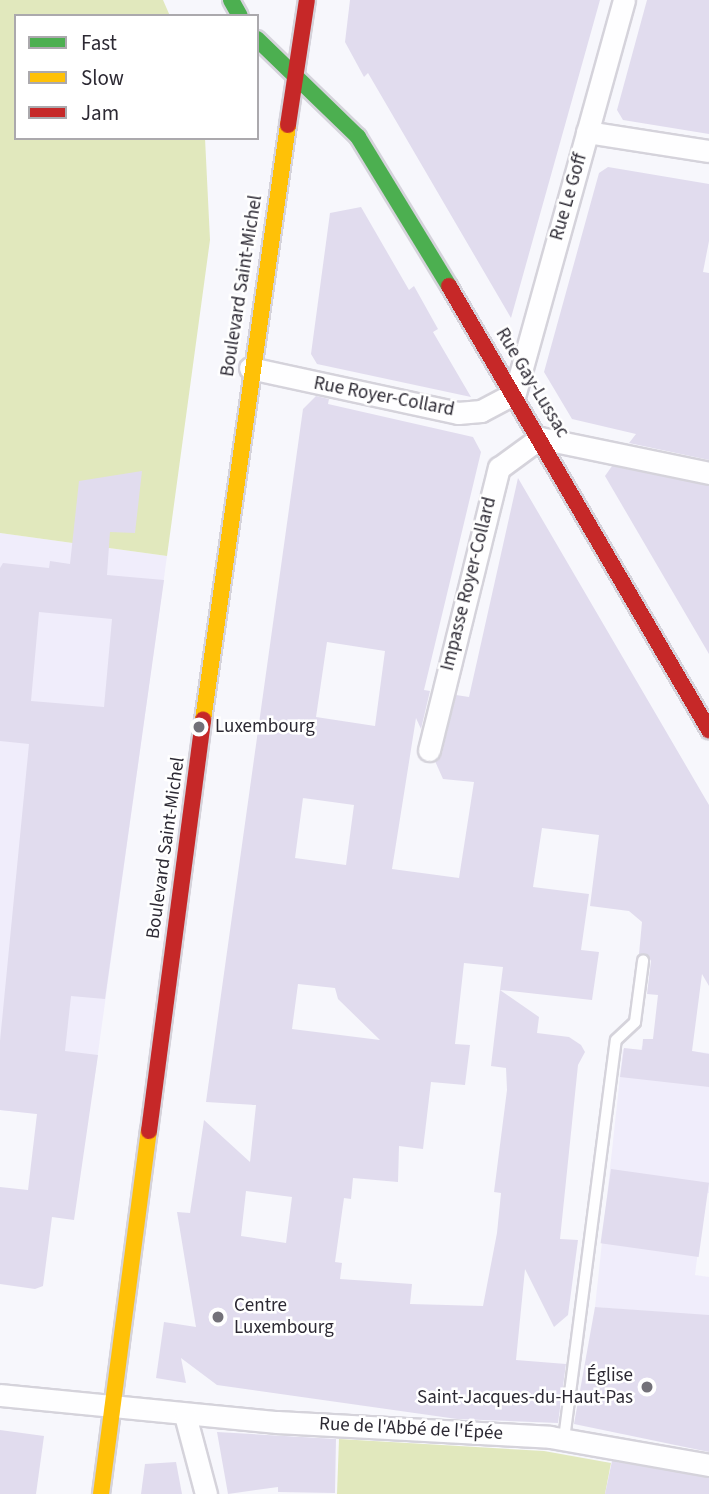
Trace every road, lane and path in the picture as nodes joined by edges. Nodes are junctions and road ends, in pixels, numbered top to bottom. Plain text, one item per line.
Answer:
1 (307, 0) edge
2 (624, 0) edge
3 (259, 41) edge
4 (296, 75) junction
5 (587, 132) junction
6 (709, 151) edge
7 (250, 368) junction
8 (515, 393) junction
9 (540, 438) junction
10 (709, 473) edge
11 (709, 730) edge
12 (429, 750) dead end
13 (643, 961) dead end
14 (0, 1395) edge
15 (113, 1406) junction
16 (185, 1415) junction
17 (564, 1439) junction
18 (709, 1465) edge
19 (101, 1494) edge
20 (206, 1494) edge

1 - 4 main road, Boulevard Saint-Michel
2 - 5 street, Rue Le Goff
3 - 4 main road, Rue Gay-Lussac
4 - 7 main road, Boulevard Saint-Michel
4 - 8 main road, Rue Gay-Lussac
5 - 6 street
5 - 8 street, Rue Le Goff
7 - 8 street, Rue Royer-Collard
7 - 15 main road, Boulevard Saint-Michel
8 - 9 main road, Rue Gay-Lussac
9 - 10 street
9 - 11 main road, Rue Gay-Lussac
9 - 12 street, Impasse Royer-Collard
13 - 17 lane
14 - 15 street, Rue de l'Abbé de l'Épée
15 - 16 street, Rue de l'Abbé de l'Épée
15 - 19 main road, Boulevard Saint-Michel
16 - 17 street, Rue de l'Abbé de l'Épée
16 - 20 street
17 - 18 street, Rue de l'Abbé de l'Épée

